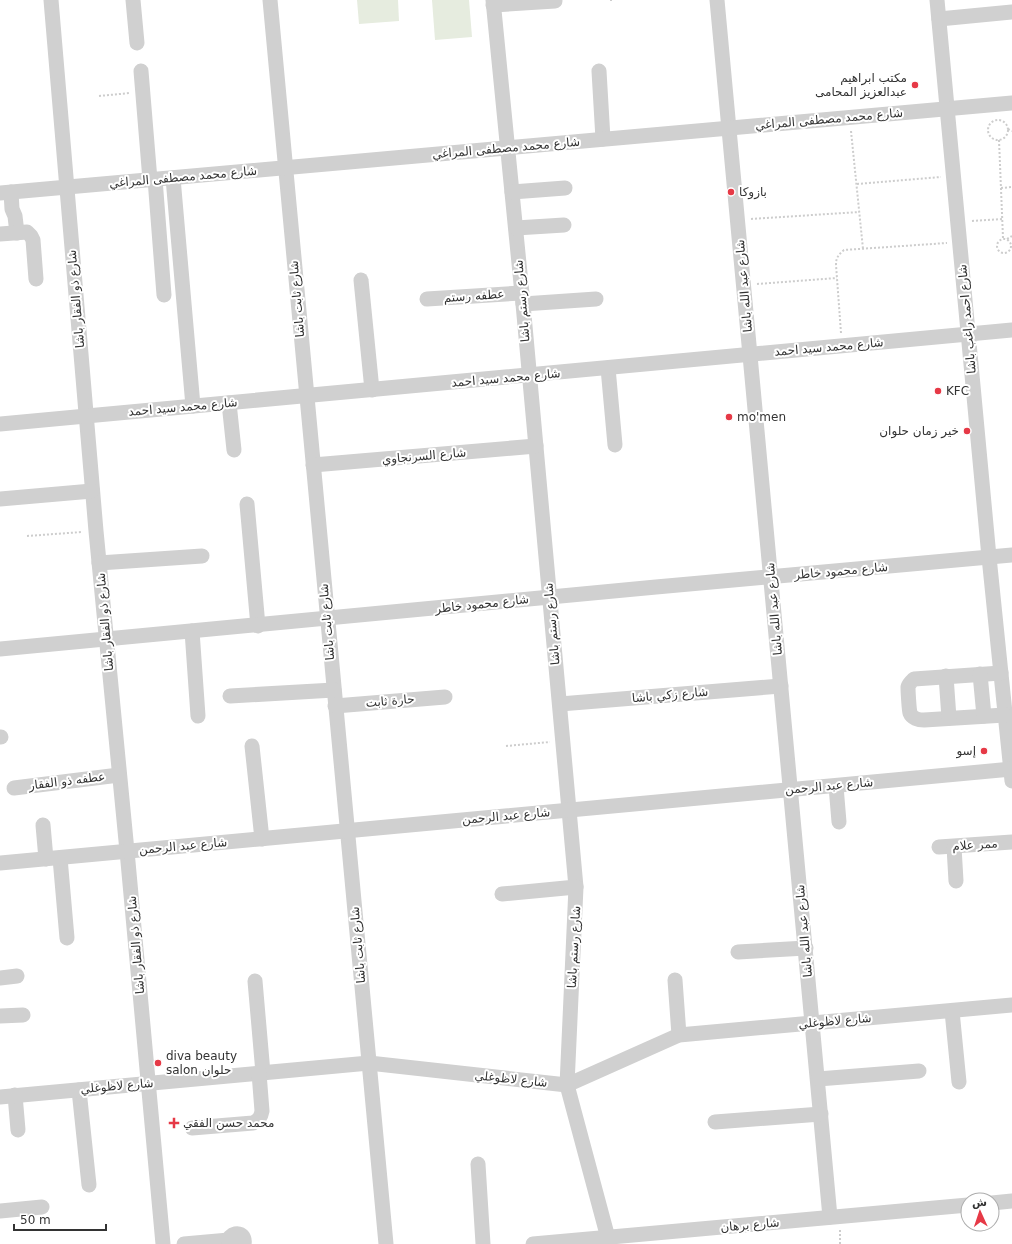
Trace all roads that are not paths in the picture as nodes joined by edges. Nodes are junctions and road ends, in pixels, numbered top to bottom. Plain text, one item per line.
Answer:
1 (51, 0) edge
2 (133, 0) edge
3 (270, 0) edge
4 (717, 0) edge
5 (937, 0) edge
6 (555, 1) edge
7 (493, 2) edge
8 (1012, 12) edge
9 (939, 19) junction
10 (137, 43) dead end
11 (141, 71) dead end
12 (599, 71) dead end
13 (1012, 103) edge
14 (948, 109) junction
15 (729, 128) junction
16 (603, 139) junction
17 (508, 148) junction
18 (285, 168) junction
19 (173, 178) junction
20 (152, 180) junction
21 (66, 187) junction
22 (565, 188) dead end
23 (512, 192) junction
24 (5, 193) edge
25 (564, 225) dead end
26 (516, 228) junction
27 (9, 233) edge
28 (36, 279) dead end
29 (361, 280) dead end
30 (164, 295) dead end
31 (522, 298) junction
32 (427, 299) dead end
33 (596, 299) dead end
34 (1012, 330) edge
35 (968, 334) junction
36 (750, 355) junction
37 (608, 368) junction
38 (529, 375) junction
39 (372, 390) junction
40 (306, 396) junction
41 (229, 403) junction
42 (193, 406) junction
43 (86, 416) junction
44 (0, 424) edge
45 (615, 445) dead end
46 (536, 446) junction
47 (234, 450) dead end
48 (313, 465) junction
49 (92, 492) junction
50 (0, 499) edge
51 (247, 504) dead end
52 (1012, 555) edge
53 (202, 556) dead end
54 (990, 557) junction
55 (99, 564) junction
56 (771, 578) junction
57 (550, 597) junction
58 (327, 619) junction
59 (258, 626) junction
60 (192, 631) junction
61 (107, 640) junction
62 (0, 649) edge
63 (1001, 673) junction
64 (980, 674) junction
65 (946, 676) junction
66 (781, 686) junction
67 (334, 690) junction
68 (230, 696) dead end
69 (445, 697) dead end
70 (560, 704) junction
71 (335, 706) junction
72 (1005, 715) junction
73 (198, 716) dead end
74 (984, 716) junction
75 (949, 718) junction
76 (252, 746) dead end
77 (1012, 773) edge
78 (119, 775) junction
79 (836, 786) junction
80 (14, 788) dead end
81 (791, 790) junction
82 (570, 810) junction
83 (839, 822) dead end
84 (43, 825) dead end
85 (347, 831) junction
86 (262, 839) junction
87 (1012, 842) edge
88 (939, 847) dead end
89 (954, 847) junction
90 (127, 851) junction
91 (53, 858) junction
92 (0, 863) edge
93 (956, 881) dead end
94 (576, 887) junction
95 (502, 894) dead end
96 (67, 938) dead end
97 (806, 948) junction
98 (738, 952) dead end
99 (17, 976) dead end
100 (0, 978) edge
101 (675, 980) dead end
102 (255, 981) dead end
103 (1012, 1005) edge
104 (952, 1010) junction
105 (23, 1015) dead end
106 (0, 1016) edge
107 (813, 1023) junction
108 (679, 1035) junction
109 (369, 1063) junction
110 (919, 1071) dead end
111 (261, 1073) junction
112 (818, 1079) junction
113 (959, 1082) dead end
114 (149, 1083) junction
115 (567, 1085) junction
116 (79, 1090) junction
117 (15, 1095) junction
118 (0, 1097) edge
119 (821, 1114) junction
120 (715, 1122) dead end
121 (192, 1128) dead end
122 (18, 1130) dead end
123 (478, 1164) dead end
124 (88, 1185) dead end
125 (1012, 1201) edge
126 (1000, 1202) edge
127 (960, 1206) edge
128 (42, 1207) dead end
129 (0, 1211) edge
130 (830, 1218) junction
131 (608, 1241) edge
132 (229, 1242) edge
133 (163, 1244) edge
134 (184, 1244) edge
135 (244, 1244) edge
136 (386, 1244) edge
137 (483, 1244) edge
138 (533, 1244) edge

1 - 21 street, شارع ذو الفقار باشا
2 - 10 street
3 - 18 street, شارع ثابت باشا
4 - 15 street, شارع عبد الله باشا
5 - 9 street, شارع احمد راغب باشا
6 - 7 street
7 - 17 street, شارع رستم باشا
8 - 9 street
9 - 14 street, شارع احمد راغب باشا
11 - 20 street
12 - 16 street
13 - 14 street, شارع محمد مصطفى المراغي
14 - 15 street, شارع محمد مصطفى المراغي
14 - 35 street, شارع احمد راغب باشا
15 - 16 street, شارع محمد مصطفى المراغي
15 - 36 street, شارع عبد الله باشا
16 - 17 street, شارع محمد مصطفى المراغي
17 - 18 street, شارع محمد مصطفى المراغي
17 - 23 street, شارع رستم باشا
18 - 19 street, شارع محمد مصطفى المراغي
18 - 40 street, شارع ثابت باشا
19 - 20 street, شارع محمد مصطفى المراغي
19 - 42 street
20 - 21 street, شارع محمد مصطفى المراغي
20 - 30 street
21 - 24 street, شارع محمد مصطفى المراغي
21 - 43 street, شارع ذو الفقار باشا
22 - 23 street
23 - 26 street, شارع رستم باشا
24 - 27 street
25 - 26 street
26 - 31 street, شارع رستم باشا
27 - 28 street
29 - 39 street
31 - 32 street, عطفه رستم
31 - 33 street, عطفه رستم
31 - 38 street, شارع رستم باشا
34 - 35 street, شارع محمد سيد احمد
35 - 36 street, شارع محمد سيد احمد
35 - 54 street, شارع احمد راغب باشا
36 - 37 street, شارع محمد سيد احمد
36 - 56 street, شارع عبد الله باشا
37 - 38 street, شارع محمد سيد احمد
37 - 45 street
38 - 39 street, شارع محمد سيد احمد
38 - 46 street, شارع رستم باشا
39 - 40 street, شارع محمد سيد احمد
40 - 41 street, شارع محمد سيد احمد
40 - 48 street, شارع ثابت باشا
41 - 42 street, شارع محمد سيد احمد
41 - 47 street
42 - 43 street, شارع محمد سيد احمد
43 - 44 street, شارع محمد سيد احمد
43 - 49 street, شارع ذو الفقار باشا
46 - 48 street, شارع السرنجاوي
46 - 57 street, شارع رستم باشا
48 - 58 street, شارع ثابت باشا
49 - 50 street
49 - 55 street, شارع ذو الفقار باشا
51 - 59 street
52 - 54 street, شارع محمود خاطر
53 - 55 street
54 - 56 street, شارع محمود خاطر
54 - 63 street, شارع احمد راغب باشا
55 - 61 street, شارع ذو الفقار باشا
56 - 57 street, شارع محمود خاطر
56 - 66 street, شارع عبد الله باشا
57 - 58 street, شارع محمود خاطر
57 - 70 street, شارع رستم باشا
58 - 59 street, شارع محمود خاطر
58 - 67 street, شارع ثابت باشا
59 - 60 street, شارع محمود خاطر
60 - 61 street, شارع محمود خاطر
60 - 73 street
61 - 62 street, شارع محمود خاطر
61 - 78 street, شارع ذو الفقار باشا
63 - 64 street
63 - 72 street, شارع احمد راغب باشا
64 - 65 street
64 - 74 street
65 - 75 street
65 - 75 street
66 - 70 street, شارع زكي باشا
66 - 81 street, شارع عبد الله باشا
67 - 68 street
67 - 71 street, شارع ثابت باشا
69 - 71 street, حارة ثابت
70 - 82 street, شارع رستم باشا
71 - 85 street, شارع ثابت باشا
72 - 74 street
72 - 77 street, شارع احمد راغب باشا
74 - 75 street
76 - 86 street
77 - 79 street, شارع عبد الرحمن
78 - 80 street, عطفه ذو الفقار
78 - 90 street, شارع ذو الفقار باشا
79 - 81 street, شارع عبد الرحمن
79 - 83 street
81 - 82 street, شارع عبد الرحمن
81 - 97 street, شارع عبد الله باشا
82 - 85 street, شارع عبد الرحمن
82 - 94 street, شارع رستم باشا
84 - 91 street
85 - 86 street, شارع عبد الرحمن
85 - 109 street, شارع ثابت باشا
86 - 90 street, شارع عبد الرحمن
87 - 89 street, ممر علام
88 - 89 street, ممر علام
89 - 93 street
90 - 91 street, شارع عبد الرحمن
90 - 114 street, شارع ذو الفقار باشا
91 - 92 street, شارع عبد الرحمن
91 - 96 street
94 - 95 street
94 - 115 street, شارع رستم باشا
97 - 98 street
97 - 107 street, شارع عبد الله باشا
99 - 100 street
101 - 108 street
102 - 111 street
103 - 104 street, شارع لاظوغلي
104 - 107 street, شارع لاظوغلي
104 - 113 street
105 - 106 street
107 - 108 street, شارع لاظوغلي
107 - 112 street, شارع عبد الله باشا
108 - 115 street, شارع لاظوغلي
109 - 111 street, شارع لاظوغلي
109 - 115 street, شارع لاظوغلي
109 - 136 street, شارع ثابت باشا
110 - 112 street
111 - 114 street, شارع لاظوغلي
111 - 121 street
112 - 119 street, شارع عبد الله باشا
114 - 116 street, شارع لاظوغلي
114 - 133 street, شارع ذو الفقار باشا
115 - 131 street, شارع رستم باشا
116 - 117 street, شارع لاظوغلي
116 - 124 street
117 - 118 street, شارع لاظوغلي
117 - 122 street
119 - 120 street
119 - 130 street, شارع عبد الله باشا
123 - 137 street
125 - 126 street
127 - 130 street, شارع برهان
128 - 129 street
130 - 131 street, شارع برهان
131 - 138 street, شارع برهان
132 - 134 street
132 - 135 street

